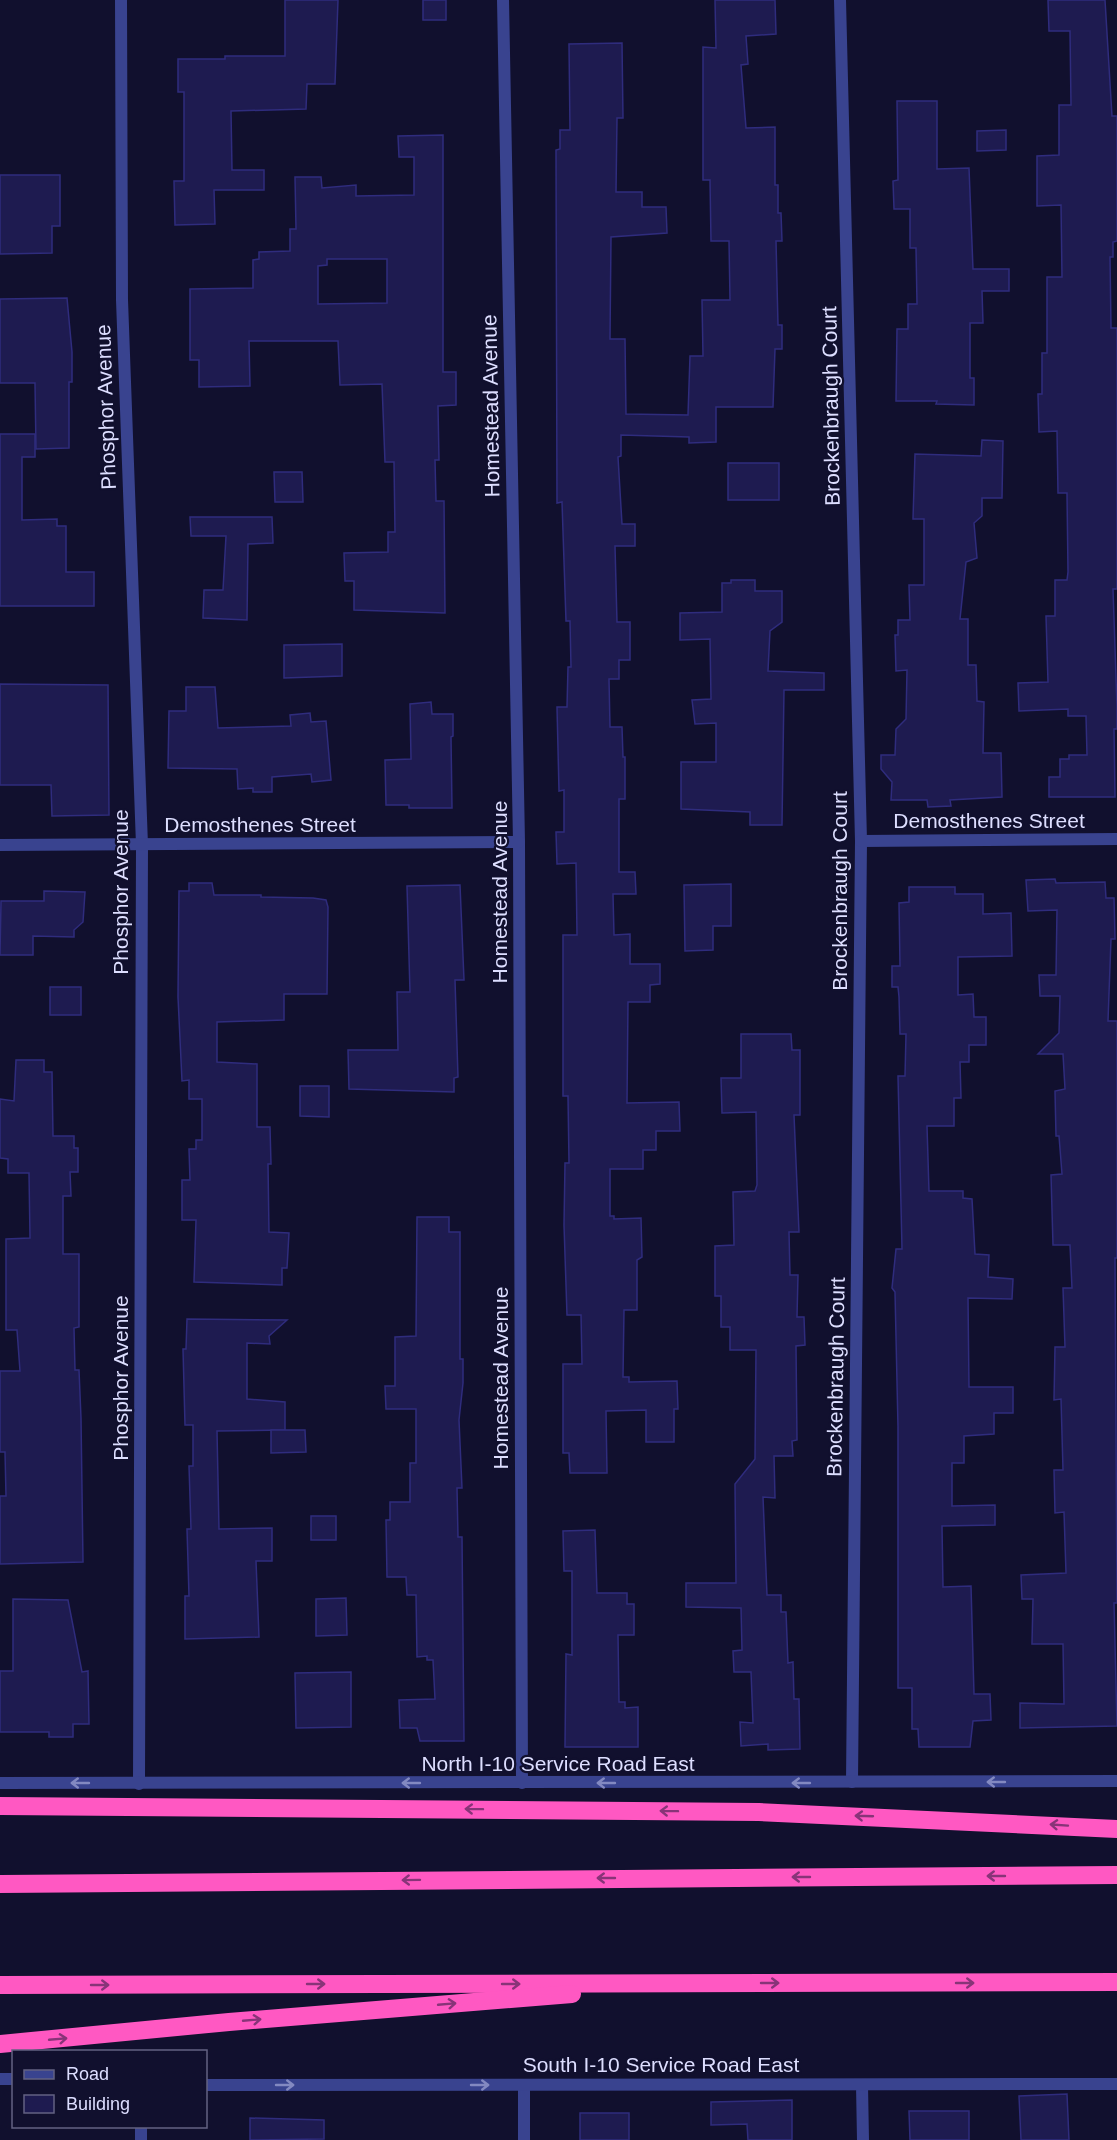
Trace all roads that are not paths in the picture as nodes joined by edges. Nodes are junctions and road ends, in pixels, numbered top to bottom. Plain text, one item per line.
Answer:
1 (121, 0) edge
2 (503, 0) edge
3 (840, 0) edge
4 (1117, 839) edge
5 (861, 841) junction
6 (519, 842) junction
7 (0, 845) edge
8 (142, 845) junction
9 (1117, 1781) edge
10 (852, 1782) junction
11 (0, 1783) edge
12 (522, 1783) junction
13 (139, 1784) junction
14 (0, 1806) edge
15 (1117, 1829) edge
16 (1117, 1875) edge
17 (0, 1884) edge
18 (1117, 1982) edge
19 (711, 1983) junction
20 (0, 1985) edge
21 (0, 2044) edge
22 (1117, 2084) edge
23 (207, 2085) edge
24 (524, 2085) junction
25 (862, 2085) junction
26 (524, 2140) edge
27 (863, 2140) edge

1 - 8 street, Phosphor Avenue
2 - 6 street, Homestead Avenue
3 - 5 street, Brockenbraugh Court
4 - 5 street, Demosthenes Street
5 - 10 street, Brockenbraugh Court
6 - 8 street, Demosthenes Street
6 - 12 street, Homestead Avenue
7 - 8 street, Demosthenes Street
8 - 13 street, Phosphor Avenue
9 -> 10 street, North I-10 Service Road East
10 -> 12 street, North I-10 Service Road East
13 -> 11 street, North I-10 Service Road East
12 -> 13 street, North I-10 Service Road East
15 -> 14 highway
16 -> 17 highway
19 -> 18 highway
20 -> 19 highway
21 -> 19 highway
22 - 25 street, South I-10 Service Road East
23 -> 24 street, South I-10 Service Road East
24 - 25 street, South I-10 Service Road East
24 - 26 street
25 - 27 street

